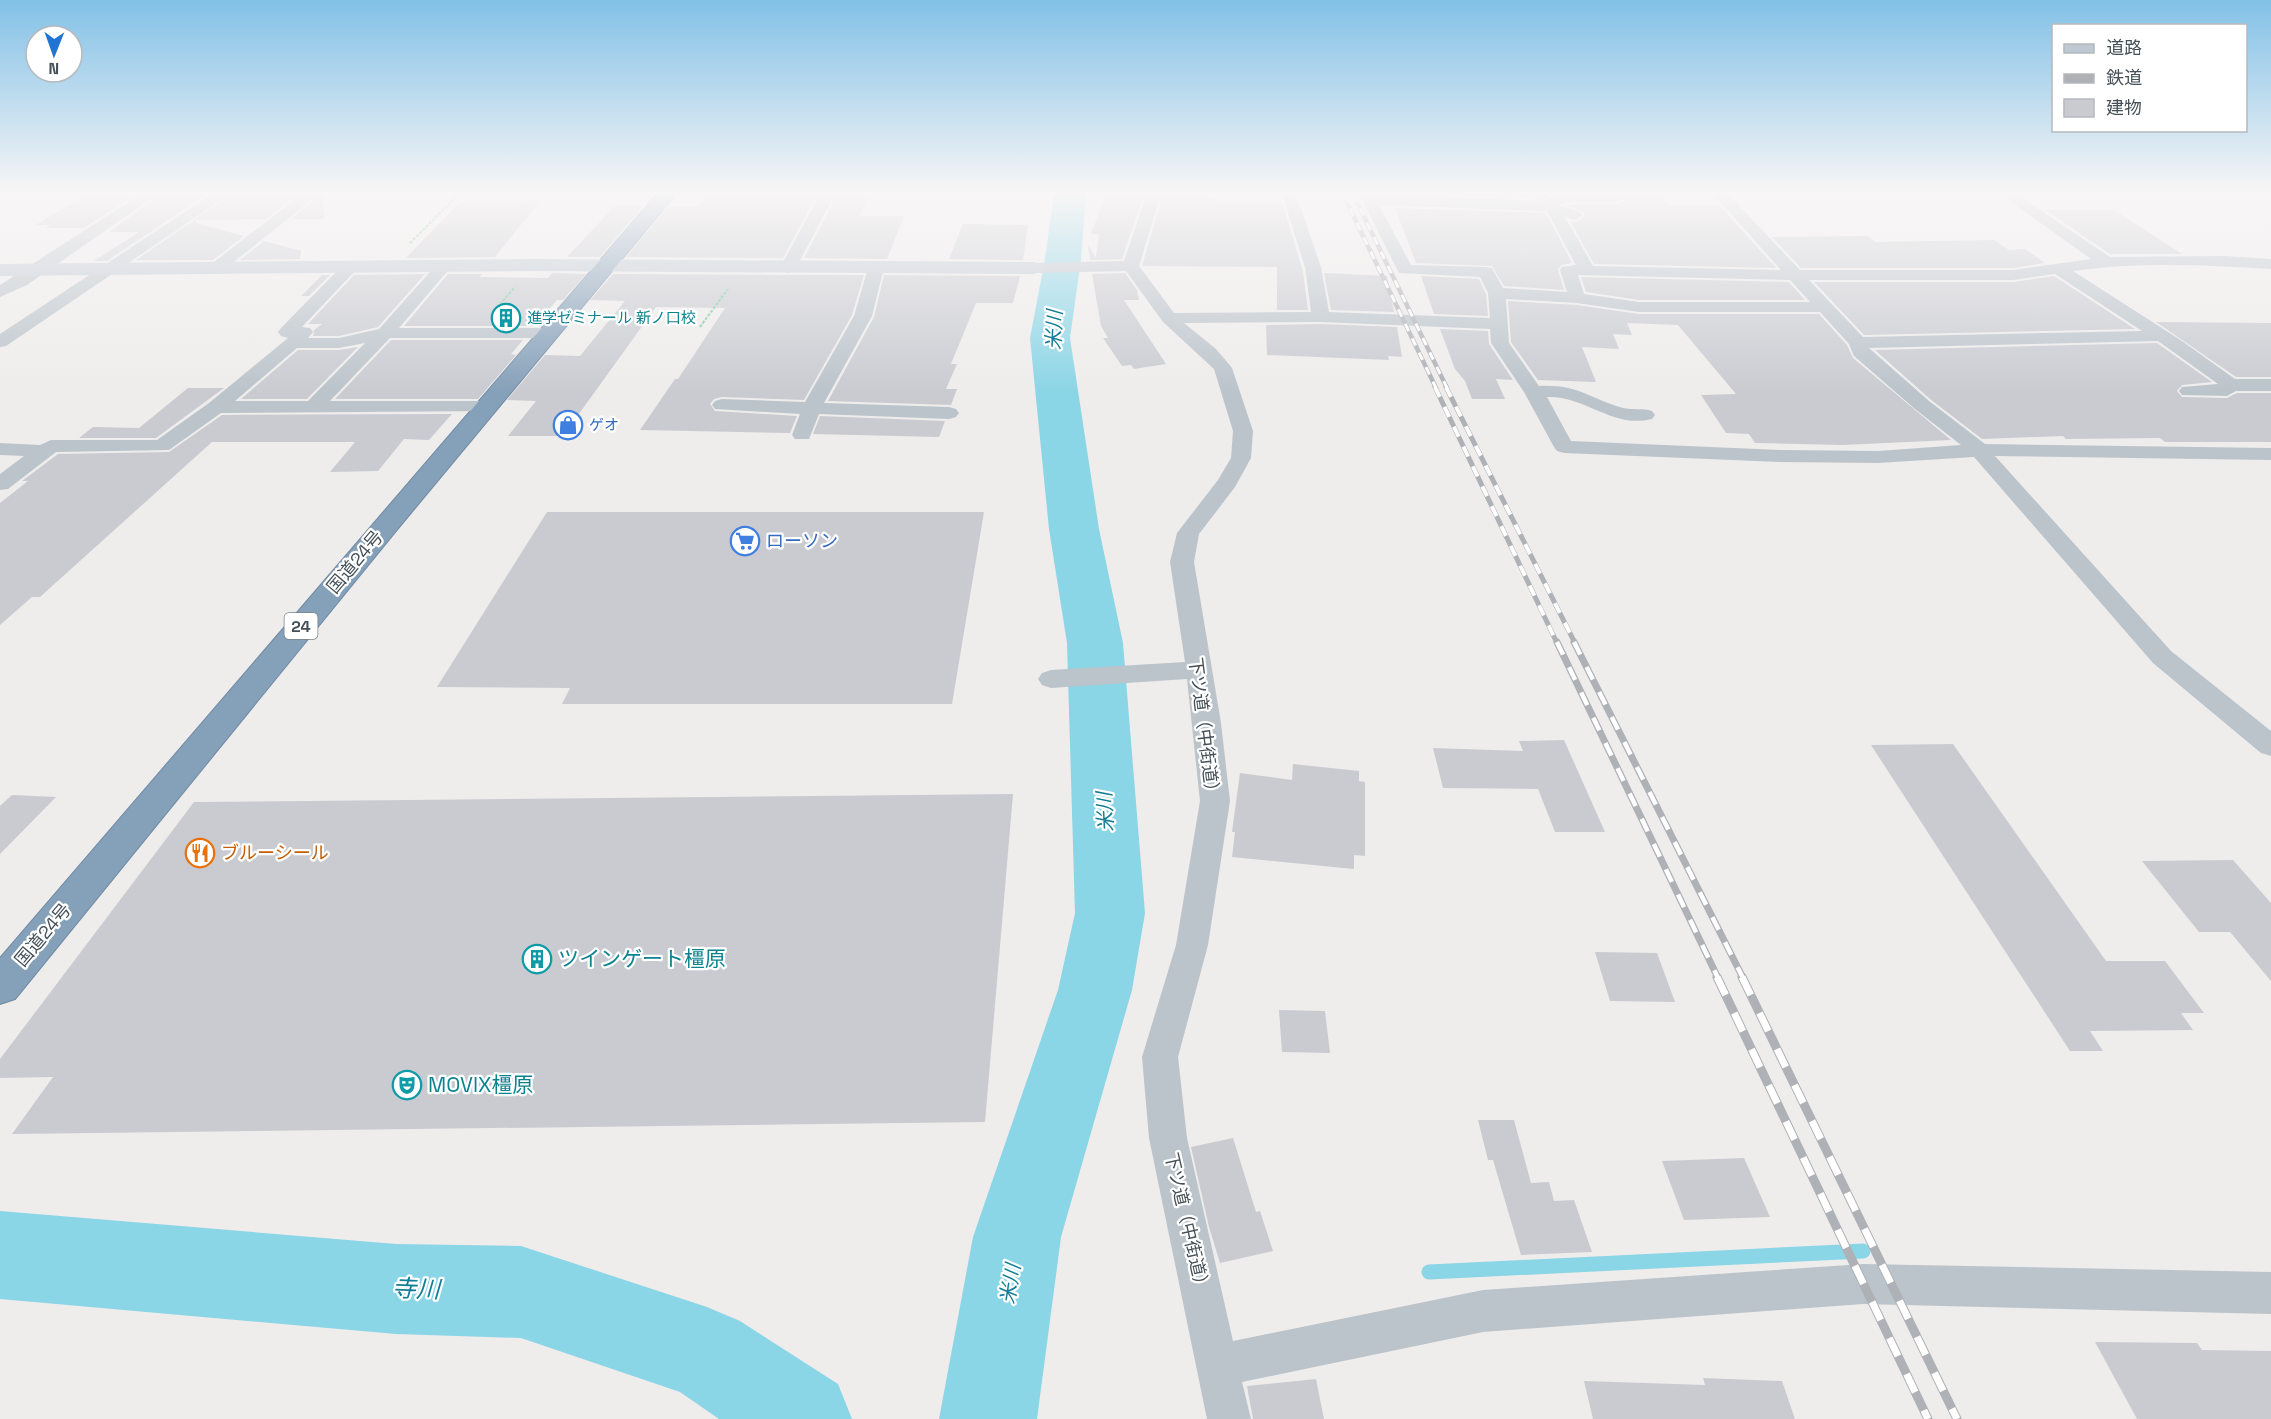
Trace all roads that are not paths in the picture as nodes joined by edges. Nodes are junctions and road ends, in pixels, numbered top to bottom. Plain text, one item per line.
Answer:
1 (52, 260) edge
2 (123, 260) edge
3 (226, 260) edge
4 (610, 260) edge
5 (792, 260) edge
6 (1121, 260) edge
7 (1311, 260) edge
8 (1400, 260) edge
9 (1581, 260) edge
10 (1780, 260) edge
11 (2103, 260) edge
12 (2106, 262) junction
13 (2271, 264) edge
14 (605, 266) junction
15 (350, 267) junction
16 (443, 267) junction
17 (876, 267) junction
18 (1118, 267) junction
19 (788, 268) junction
20 (1033, 268) joint
21 (110, 269) junction
22 (215, 269) junction
23 (2058, 269) junction
24 (0, 270) edge
25 (37, 270) junction
26 (1587, 270) junction
27 (1794, 275) junction
28 (0, 292) edge
29 (1497, 293) junction
30 (1577, 298) junction
31 (1824, 307) junction
32 (1321, 317) junction
33 (1169, 318) junction
34 (1499, 324) junction
35 (385, 333) junction
36 (549, 333) junction
37 (2159, 336) junction
38 (0, 342) edge
39 (292, 343) junction
40 (1858, 344) junction
41 (2231, 385) junction
42 (2271, 385) edge
43 (2188, 391) dead end
44 (1534, 392) junction
45 (722, 405) dead end
46 (216, 407) junction
47 (486, 407) junction
48 (812, 407) junction
49 (312, 408) junction
50 (949, 413) dead end
51 (1645, 415) dead end
52 (802, 435) dead end
53 (0, 449) edge
54 (1980, 450) junction
55 (40, 453) junction
56 (2271, 454) edge
57 (0, 456) edge
58 (0, 484) edge
59 (1187, 670) junction
60 (1051, 679) dead end
61 (2271, 746) edge
62 (0, 987) edge
63 (2271, 1293) edge
64 (1219, 1365) junction
65 (1229, 1419) edge

1 - 25 street
2 - 21 street
3 - 22 street
4 - 14 highway, 国道24号 / 24
5 - 19 street
6 - 18 street
7 - 32 street
8 - 29 street
9 - 26 street
10 - 27 street
11 - 12 street
12 - 13 street
12 - 23 street
14 - 16 street
14 - 19 street
14 - 36 highway, 国道24号 / 24
15 - 16 street
15 - 22 street
15 - 39 street
16 - 35 street
17 - 19 street
17 - 20 street
17 - 48 street
18 - 20 street
18 - 33 street, 下ツ道（中街道）
21 - 22 street
21 - 25 street
21 - 38 street
23 - 27 street
23 - 37 street
24 - 25 street
25 - 28 street
26 - 27 street
26 - 30 street
27 - 31 street
29 - 30 street
29 - 34 street
30 - 31 street
31 - 40 street
32 - 33 street
32 - 34 street
33 - 59 street, 下ツ道（中街道）
34 - 44 street
35 - 36 street
35 - 39 street
35 - 49 street
36 - 47 highway, 国道24号 / 24
37 - 40 street
37 - 41 street
39 - 46 street
40 - 54 street
41 - 42 street
41 - 43 street
44 - 51 street
44 - 54 street
45 - 48 street
46 - 49 street
46 - 55 street
47 - 49 street
47 - 62 highway, 国道24号 / 24
48 - 50 street
48 - 52 street
53 - 55 street
54 - 56 street
54 - 61 street
55 - 57 street
55 - 58 street
59 - 60 street
59 - 64 street, 下ツ道（中街道）
63 - 64 street
64 - 65 street, 下ツ道（中街道）

